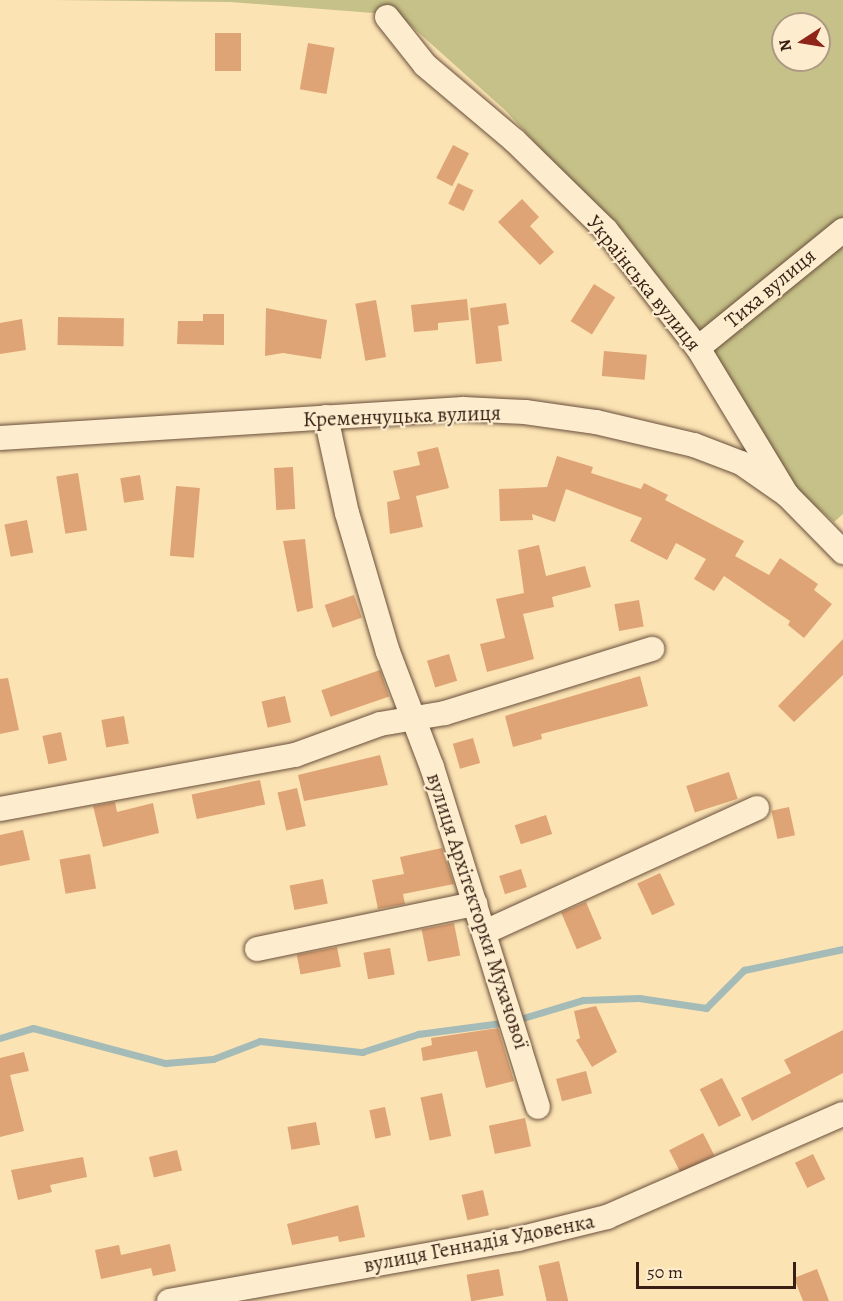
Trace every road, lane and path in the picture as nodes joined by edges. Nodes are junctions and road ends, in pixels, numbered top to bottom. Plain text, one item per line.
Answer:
1 (387, 17) dead end
2 (843, 230) edge
3 (698, 348) junction
4 (326, 417) junction
5 (0, 438) edge
6 (787, 495) junction
7 (843, 552) edge
8 (652, 649) dead end
9 (413, 717) junction
10 (757, 808) dead end
11 (0, 809) edge
12 (475, 904) junction
13 (485, 932) junction
14 (257, 949) dead end
15 (538, 1107) dead end
16 (843, 1114) edge
17 (169, 1301) edge

1 - 3 street, Українська вулиця
2 - 3 street, Тиха вулиця
3 - 6 street, Українська вулиця
4 - 5 street, Кременчуцька вулиця
4 - 6 street, Кременчуцька вулиця
4 - 9 street, вулиця Архітекторки Мухачової
6 - 7 street, Українська вулиця
8 - 9 street
9 - 11 street
9 - 12 street, вулиця Архітекторки Мухачової
10 - 13 street
12 - 13 street, вулиця Архітекторки Мухачової
12 - 14 street
13 - 15 street, вулиця Архітекторки Мухачової
16 - 17 street, вулиця Геннадія Удовенка

